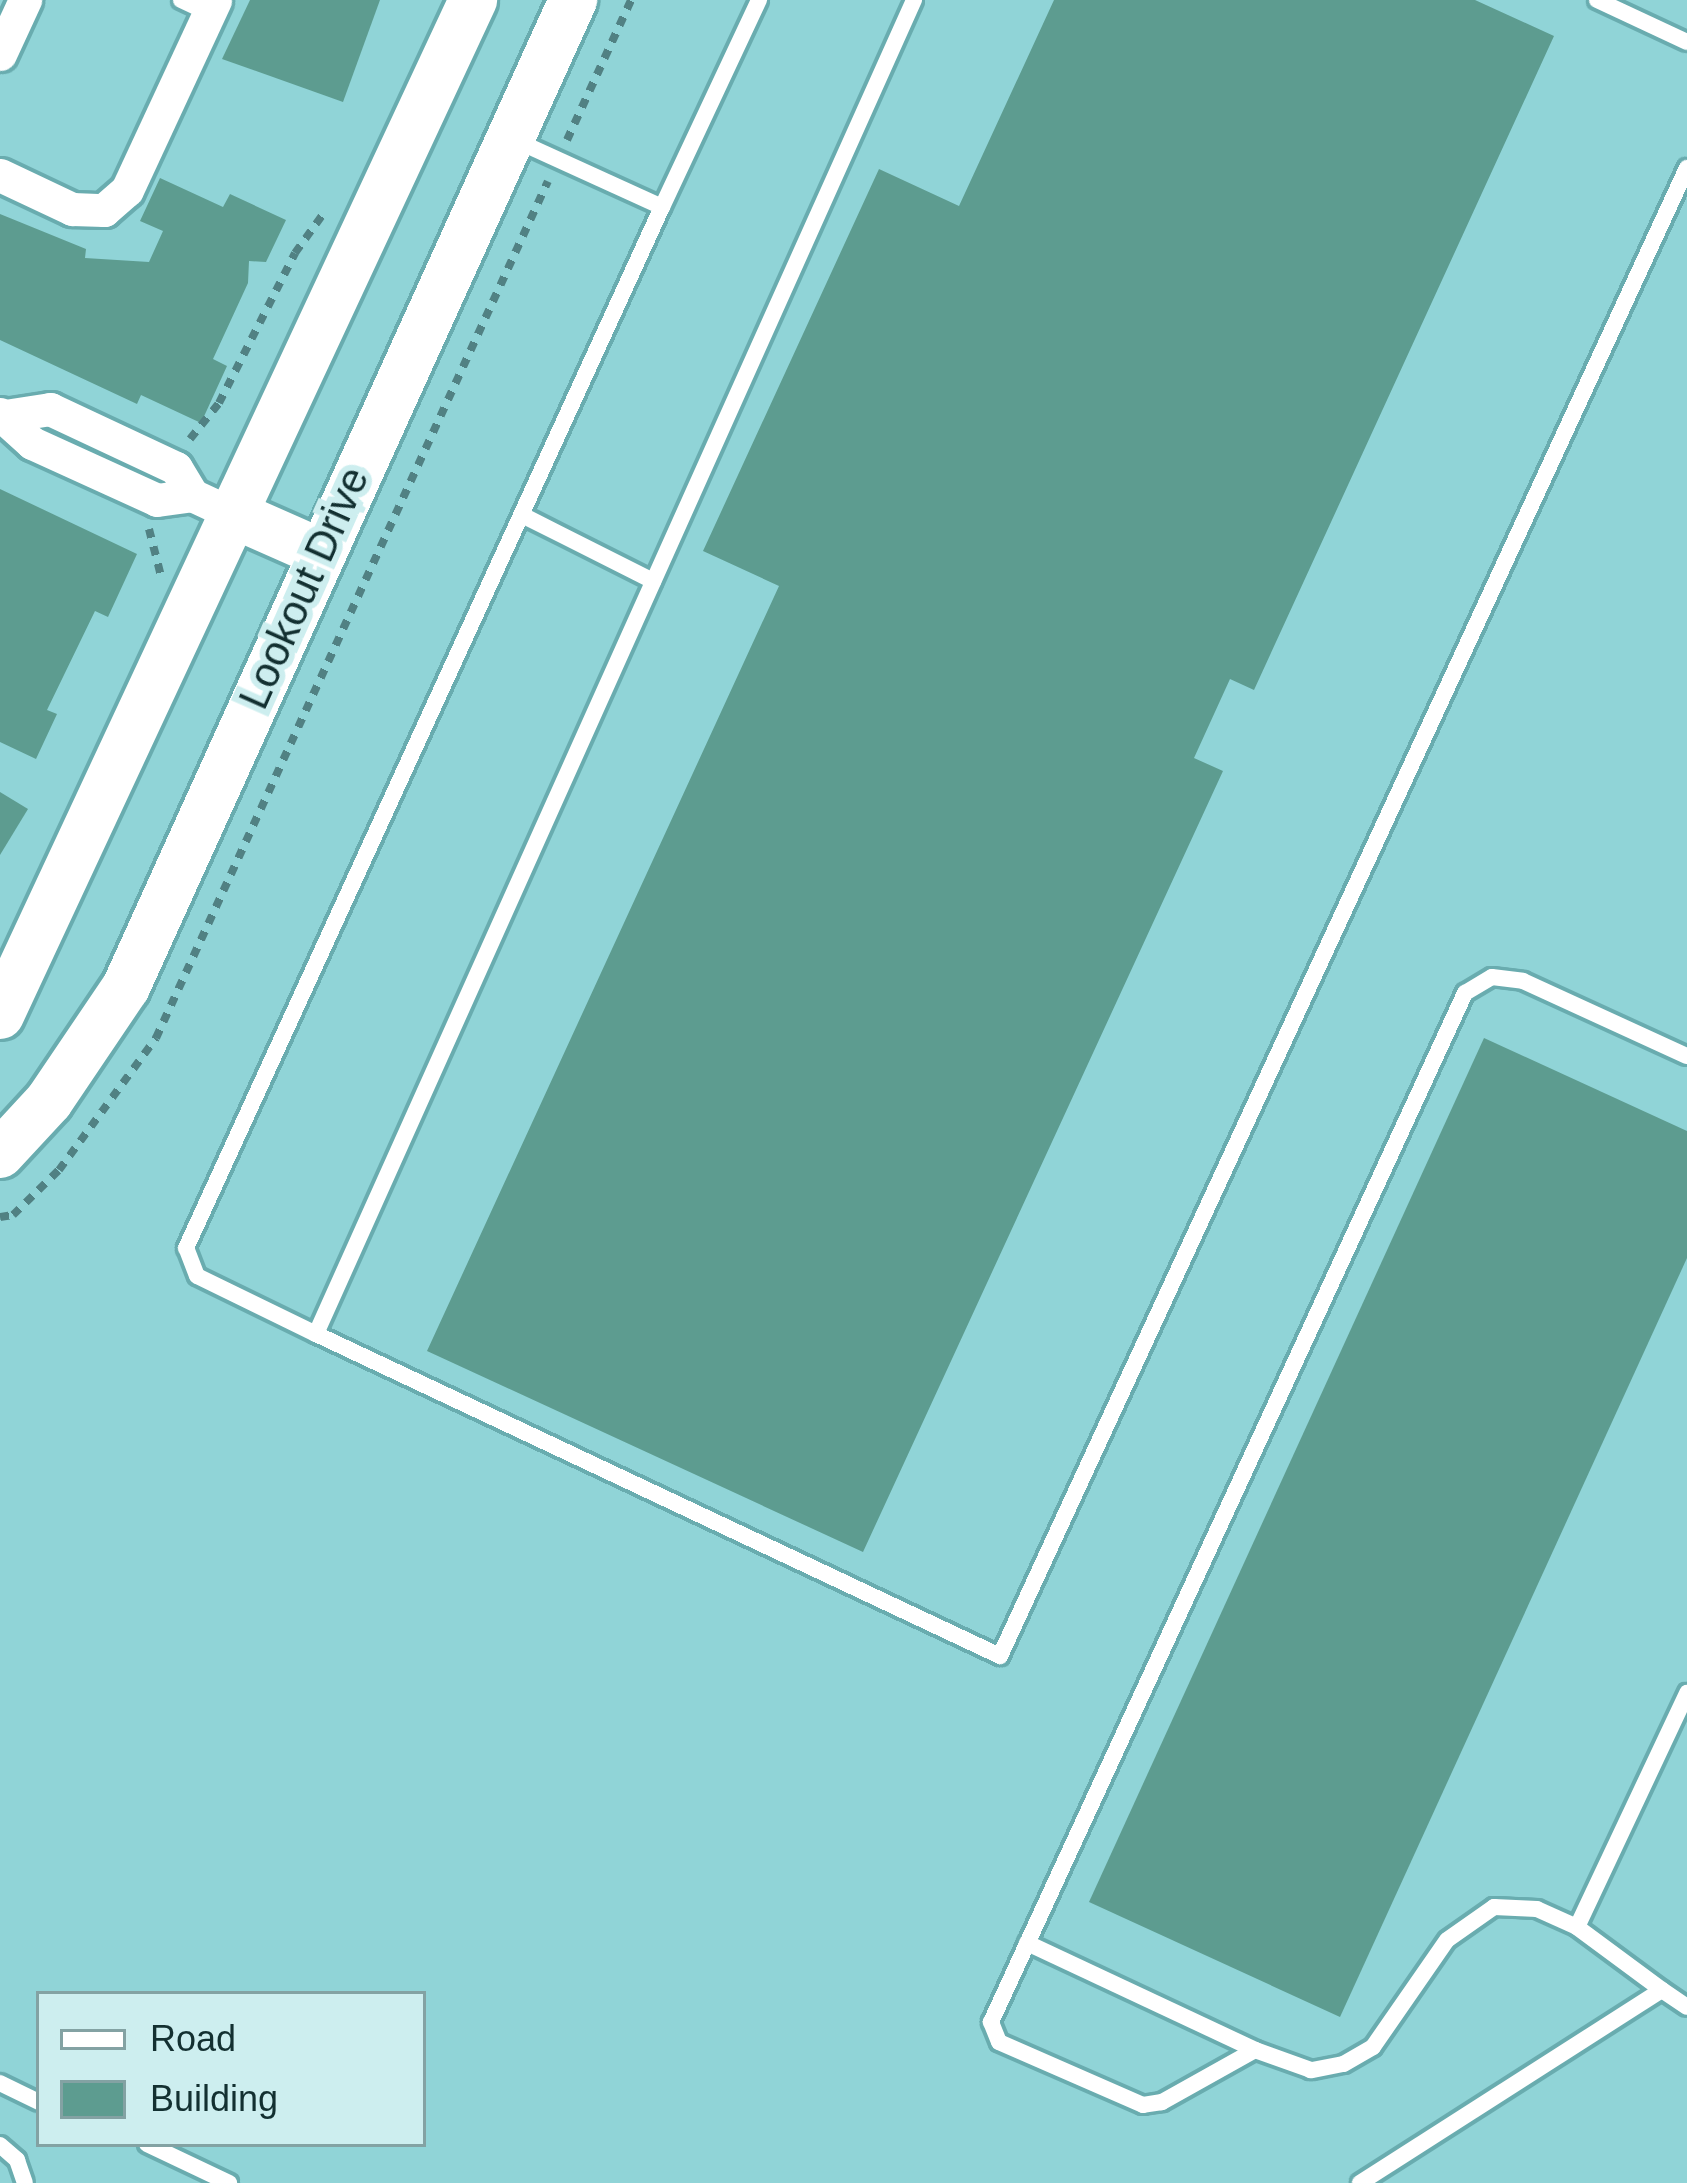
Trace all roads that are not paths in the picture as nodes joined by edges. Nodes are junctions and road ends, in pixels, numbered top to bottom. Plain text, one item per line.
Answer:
1 (25, 0) edge
2 (473, 0) edge
3 (573, 0) edge
4 (759, 0) edge
5 (914, 0) edge
6 (1597, 0) edge
7 (202, 4) edge
8 (1687, 42) edge
9 (0, 54) edge
10 (509, 138) junction
11 (1687, 168) edge
12 (0, 175) edge
13 (662, 207) junction
14 (3, 415) edge
15 (213, 505) junction
16 (522, 514) junction
17 (320, 552) junction
18 (652, 581) junction
19 (0, 1015) edge
20 (1687, 1056) edge
21 (0, 1154) edge
22 (316, 1334) junction
23 (1687, 1694) edge
24 (1577, 1927) junction
25 (1028, 1943) junction
26 (1662, 1990) junction
27 (1687, 2007) edge
28 (1255, 2050) junction
29 (0, 2084) edge
30 (36, 2101) edge
31 (0, 2145) edge
32 (153, 2147) edge
33 (25, 2183) edge
34 (229, 2183) edge
35 (1360, 2183) edge

1 - 9 street
2 - 15 main road
3 - 10 main road, Lookout Drive
4 - 13 lane
5 - 18 lane
6 - 8 lane
7 - 12 street
10 - 13 lane
10 - 17 main road, Lookout Drive
11 - 22 lane
13 - 16 lane
14 - 15 street
15 - 17 main road
15 - 19 main road
16 - 18 lane
16 - 22 lane
17 - 21 main road, Lookout Drive
18 - 22 lane
20 - 25 lane
23 - 24 lane
24 - 26 lane
24 - 28 lane
25 - 28 lane
25 - 28 lane
26 - 27 lane
26 - 35 lane
29 - 30 lane
31 - 33 lane
32 - 34 lane

